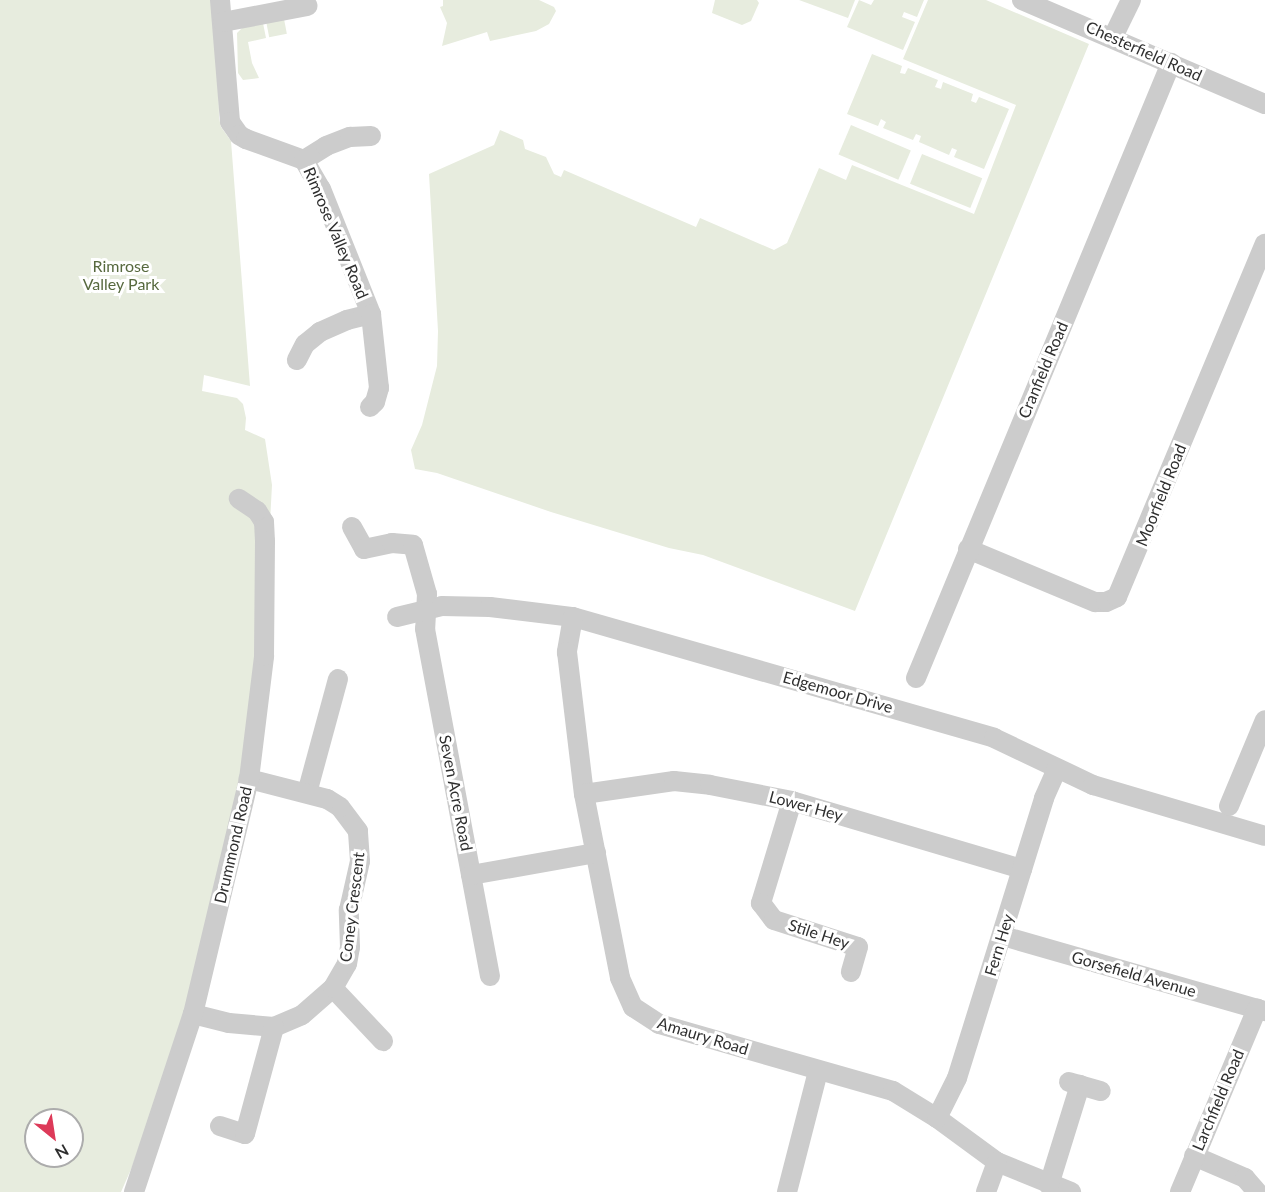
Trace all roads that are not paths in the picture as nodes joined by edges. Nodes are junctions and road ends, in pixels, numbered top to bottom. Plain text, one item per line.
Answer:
1 (220, 0) edge
2 (1022, 0) edge
3 (1131, 0) edge
4 (307, 6) dead end
5 (223, 22) junction
6 (1113, 37) junction
7 (1171, 63) junction
8 (1265, 104) edge
9 (371, 136) dead end
10 (304, 160) junction
11 (1265, 244) edge
12 (371, 314) junction
13 (297, 360) dead end
14 (370, 406) dead end
15 (239, 499) dead end
16 (352, 527) dead end
17 (968, 549) junction
18 (426, 610) junction
19 (397, 616) dead end
20 (573, 617) junction
21 (916, 678) dead end
22 (338, 679) dead end
23 (1265, 720) edge
24 (1057, 769) junction
25 (249, 779) junction
26 (307, 793) junction
27 (584, 794) junction
28 (792, 801) junction
29 (1229, 806) dead end
30 (1265, 837) edge
31 (596, 853) junction
32 (1022, 869) junction
33 (471, 875) junction
34 (1003, 936) junction
35 (851, 972) dead end
36 (490, 976) dead end
37 (333, 988) junction
38 (1261, 1010) edge
39 (193, 1014) junction
40 (274, 1027) junction
41 (382, 1041) dead end
42 (818, 1071) junction
43 (1101, 1090) dead end
44 (937, 1118) junction
45 (220, 1126) dead end
46 (1194, 1156) junction
47 (997, 1162) junction
48 (1049, 1185) junction
49 (134, 1192) edge
50 (787, 1192) edge
51 (986, 1192) edge
52 (1071, 1192) edge
53 (1180, 1192) edge
54 (1257, 1192) edge

1 - 5 street, Rimrose Valley Road
2 - 6 street, Chesterfield Road
3 - 6 street
4 - 5 street
5 - 10 street, Rimrose Valley Road
6 - 7 street, Chesterfield Road
7 - 8 street, Chesterfield Road
7 - 17 street, Cranfield Road
9 - 10 street
10 - 12 street, Rimrose Valley Road
11 - 17 street, Moorfield Road
12 - 13 street, Rimrose Valley Road
12 - 14 street
15 - 25 street, Drummond Road
16 - 18 street, Seven Acre Road
17 - 21 street, Cranfield Road
18 - 19 street, Edgemoor Drive
18 - 20 street, Edgemoor Drive
18 - 33 street, Seven Acre Road
20 - 24 street, Edgemoor Drive
20 - 27 street, Amaury Road
22 - 26 street
23 - 29 street
24 - 30 street, Edgemoor Drive
24 - 32 street, Fern Hey
25 - 26 street, Coney Crescent
25 - 39 street, Drummond Road
26 - 37 street, Coney Crescent
27 - 28 street, Lower Hey
27 - 31 street, Amaury Road
28 - 32 street, Lower Hey
28 - 35 street, Stile Hey
31 - 33 street
31 - 42 street, Amaury Road
32 - 34 street, Fern Hey
33 - 36 street, Seven Acre Road
34 - 38 street, Gorsefield Avenue
34 - 44 street, Fern Hey
37 - 40 street, Coney Crescent
37 - 41 street
38 - 46 street, Larchfield Road
39 - 40 street, Coney Crescent
39 - 49 street, Drummond Road
40 - 45 street
42 - 44 street, Amaury Road
42 - 50 street
43 - 48 street
44 - 47 street, Amaury Road
46 - 53 street, Larchfield Road
46 - 54 street
47 - 48 street, Amaury Road
47 - 51 street
48 - 52 street, Amaury Road

